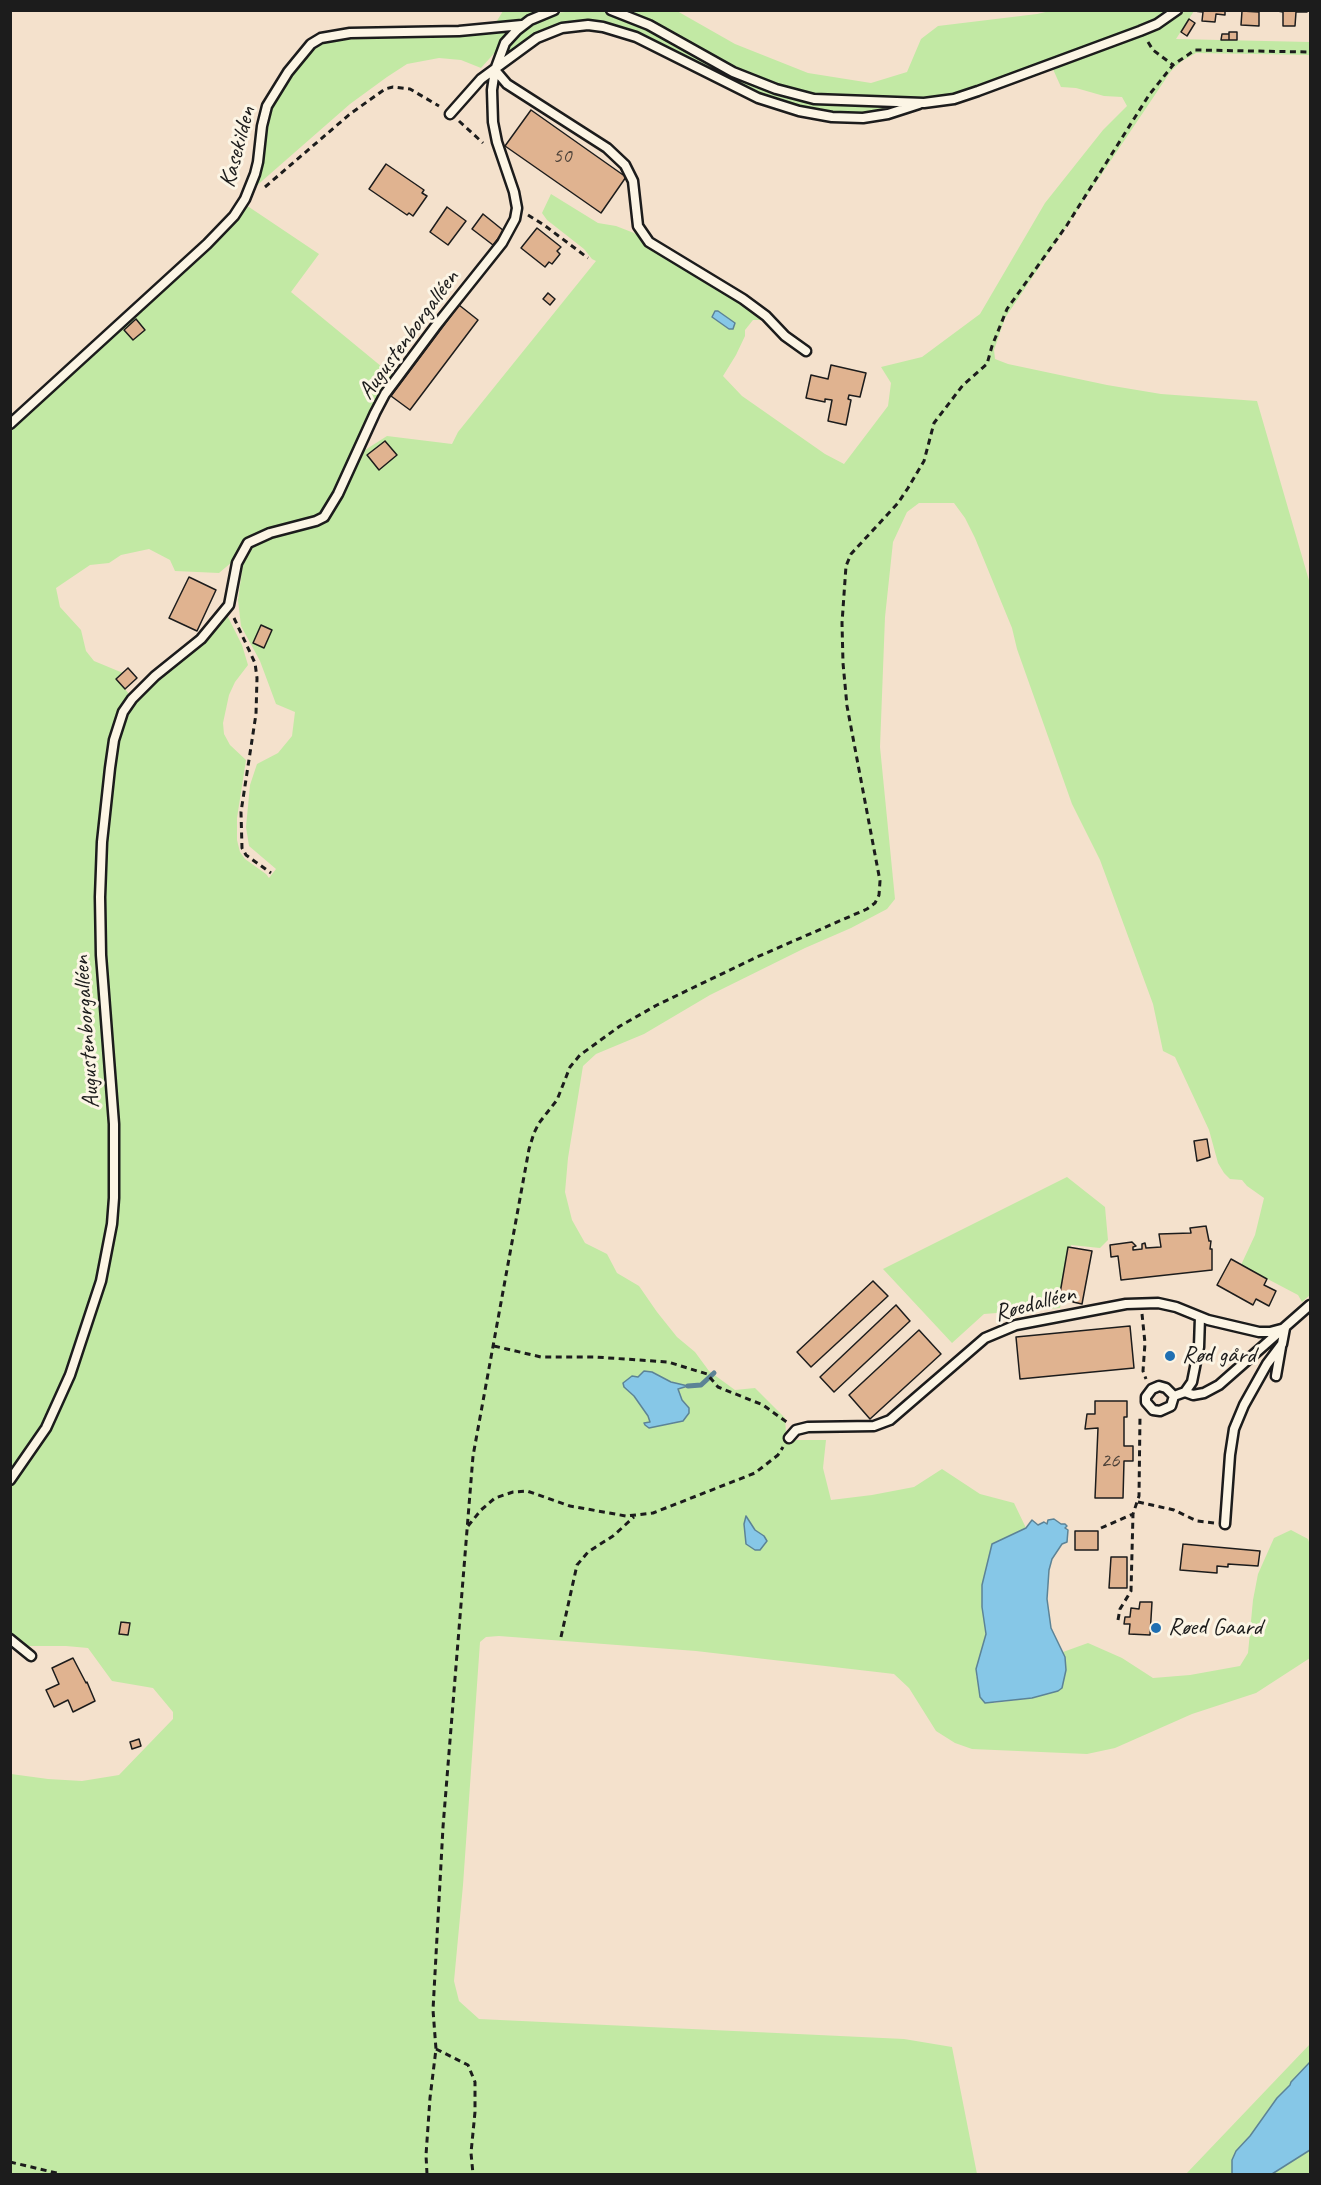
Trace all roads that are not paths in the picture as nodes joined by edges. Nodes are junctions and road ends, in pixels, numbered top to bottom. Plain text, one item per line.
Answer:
1 (554, 10) edge
2 (611, 10) edge
3 (1177, 10) edge
4 (523, 25) junction
5 (495, 70) junction
6 (924, 103) junction
7 (450, 114) road end
8 (806, 351) dead end
9 (10, 424) edge
10 (1311, 1305) edge
11 (1200, 1317) junction
12 (1285, 1328) junction
13 (1282, 1344) junction
14 (1276, 1376) dead end
15 (1185, 1392) junction
16 (1174, 1396) junction
17 (789, 1438) road end
18 (10, 1480) edge
19 (1225, 1524) road end
20 (10, 1639) edge
21 (31, 1656) dead end

1 - 4 lane
2 - 6 lane
3 - 6 lane
4 - 5 lane
4 - 9 lane, Kasekilden
5 - 6 lane
5 - 7 lane
5 - 8 lane
5 - 18 lane, Augustenborgalléen
10 - 12 lane
11 - 12 lane, Røedalléen
11 - 15 lane
11 - 17 lane, Røedalléen
12 - 13 lane
12 - 15 lane
13 - 14 lane
13 - 19 lane
15 - 16 lane
16 - 16 lane
20 - 21 lane

